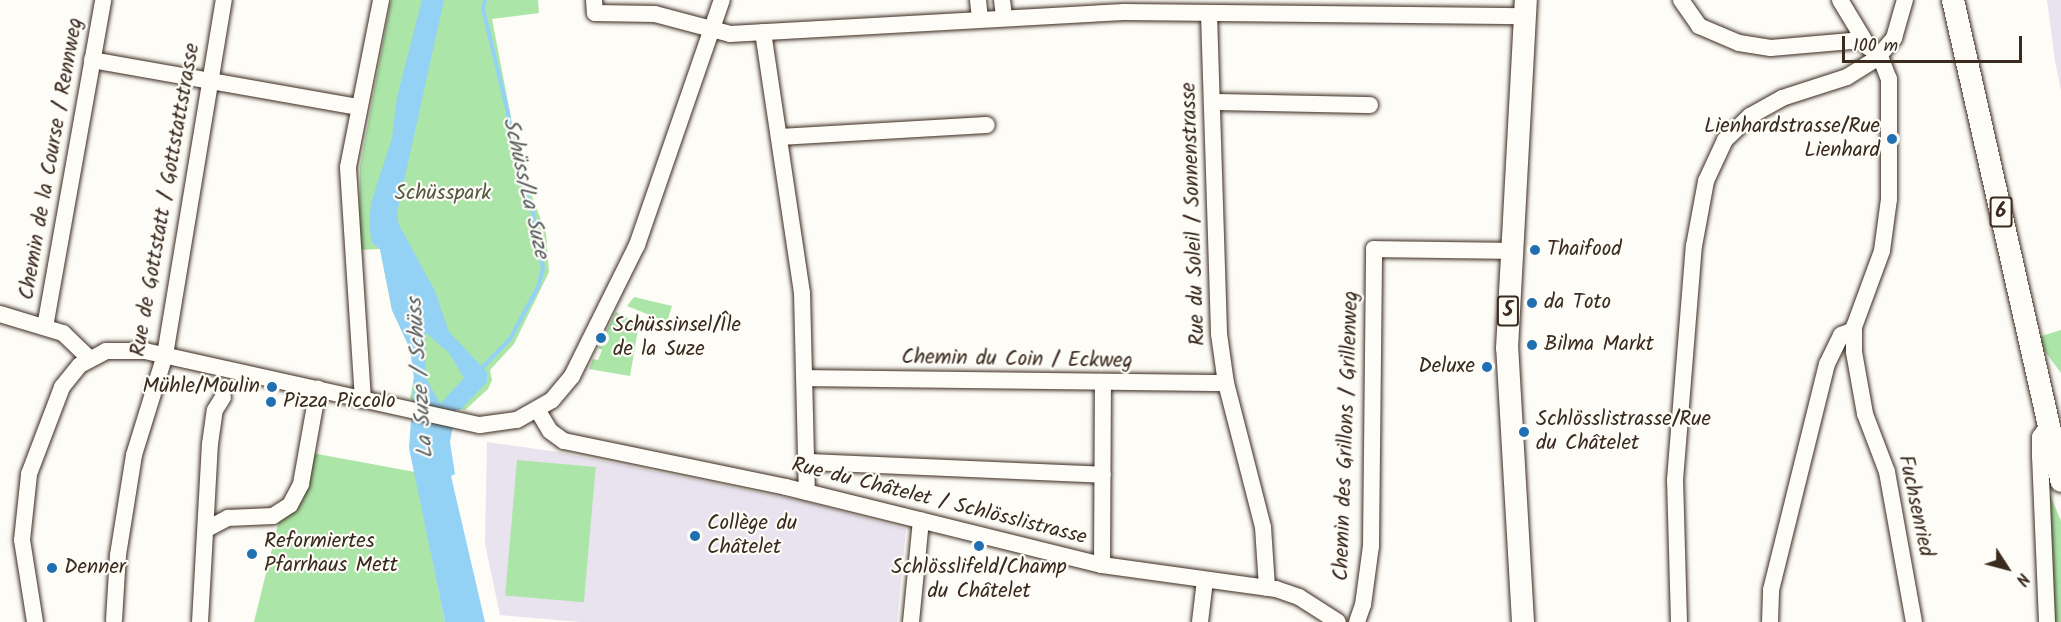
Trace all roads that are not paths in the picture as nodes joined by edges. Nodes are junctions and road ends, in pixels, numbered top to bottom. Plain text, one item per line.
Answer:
1 (103, 0) edge
2 (224, 0) edge
3 (381, 0) edge
4 (722, 0) edge
5 (978, 0) edge
6 (1681, 0) edge
7 (1840, 0) edge
8 (1905, 0) edge
9 (1953, 0) edge
10 (1124, 6) edge
11 (594, 7) edge
12 (1247, 7) edge
13 (1003, 8) edge
14 (1407, 8) edge
15 (1526, 8) edge
16 (1209, 14) junction
17 (980, 19) junction
18 (711, 32) junction
19 (763, 32) junction
20 (1863, 40) junction
21 (1878, 57) junction
22 (92, 60) junction
23 (208, 82) junction
24 (1213, 102) junction
25 (1370, 105) dead end
26 (358, 107) junction
27 (987, 125) dead end
28 (779, 137) junction
29 (1511, 251) junction
30 (0, 314) edge
31 (45, 327) junction
32 (1854, 330) junction
33 (165, 355) junction
34 (89, 358) junction
35 (807, 378) junction
36 (1226, 383) junction
37 (1103, 384) junction
38 (318, 389) junction
39 (223, 397) tunnel mouth
40 (363, 400) junction
41 (538, 411) junction
42 (2049, 424) junction
43 (809, 462) junction
44 (1103, 475) junction
45 (2061, 481) edge
46 (807, 492) junction
47 (921, 520) junction
48 (207, 529) junction
49 (1102, 565) junction
50 (1205, 580) junction
51 (1267, 588) junction
52 (114, 620) dead end
53 (35, 622) edge
54 (200, 622) edge
55 (911, 622) edge
56 (1200, 622) edge
57 (1338, 622) edge
58 (1357, 622) edge
59 (1523, 622) edge
60 (1679, 622) edge
61 (1770, 622) edge
62 (1914, 622) edge
63 (2047, 622) edge

1 - 22 street, Chemin de la Course / Rennweg
2 - 23 street, Rue de Gottstatt / Gottstattstrasse
3 - 26 street
4 - 18 street
5 - 17 street
6 - 20 street
7 - 20 street
8 - 21 street
9 - 42 main road, 6
10 - 13 street
10 - 16 street
11 - 18 street
12 - 14 street
12 - 16 street
13 - 17 street
14 - 15 street
15 - 29 main road, 5
16 - 24 street, Rue du Soleil / Sonnenstrasse
17 - 19 street
18 - 19 street
18 - 41 street
19 - 28 street
20 - 21 street
21 - 32 street
21 - 60 street
22 - 23 street
22 - 31 street, Chemin de la Course / Rennweg
23 - 26 street
23 - 33 street, Rue de Gottstatt / Gottstattstrasse
24 - 25 street
24 - 36 street, Rue du Soleil / Sonnenstrasse
26 - 40 street
27 - 28 street
28 - 35 street
29 - 58 street, Chemin des Grillons / Grillenweg
29 - 59 main road, 5
30 - 31 street
31 - 34 street
32 - 61 street
32 - 62 street, Fuchsenried
33 - 34 street
33 - 38 street
33 - 52 street, Rue de Gottstatt / Gottstattstrasse
34 - 53 street
35 - 37 street, Chemin du Coin / Eckweg
35 - 43 street
36 - 37 street, Chemin du Coin / Eckweg
36 - 51 street, Rue du Soleil / Sonnenstrasse
37 - 44 street
38 - 40 street
38 - 48 street
39 - 48 street
40 - 41 street
41 - 46 street, Rue du Châtelet / Schlösslistrasse
42 - 45 main road, 6
42 - 63 street
43 - 44 street
43 - 46 street
44 - 49 street
46 - 47 street, Rue du Châtelet / Schlösslistrasse
47 - 49 street, Rue du Châtelet / Schlösslistrasse
47 - 55 street
48 - 54 street
49 - 50 street, Rue du Châtelet / Schlösslistrasse
50 - 51 street, Rue du Châtelet / Schlösslistrasse
50 - 56 street
51 - 57 street, Rue du Châtelet / Schlösslistrasse

